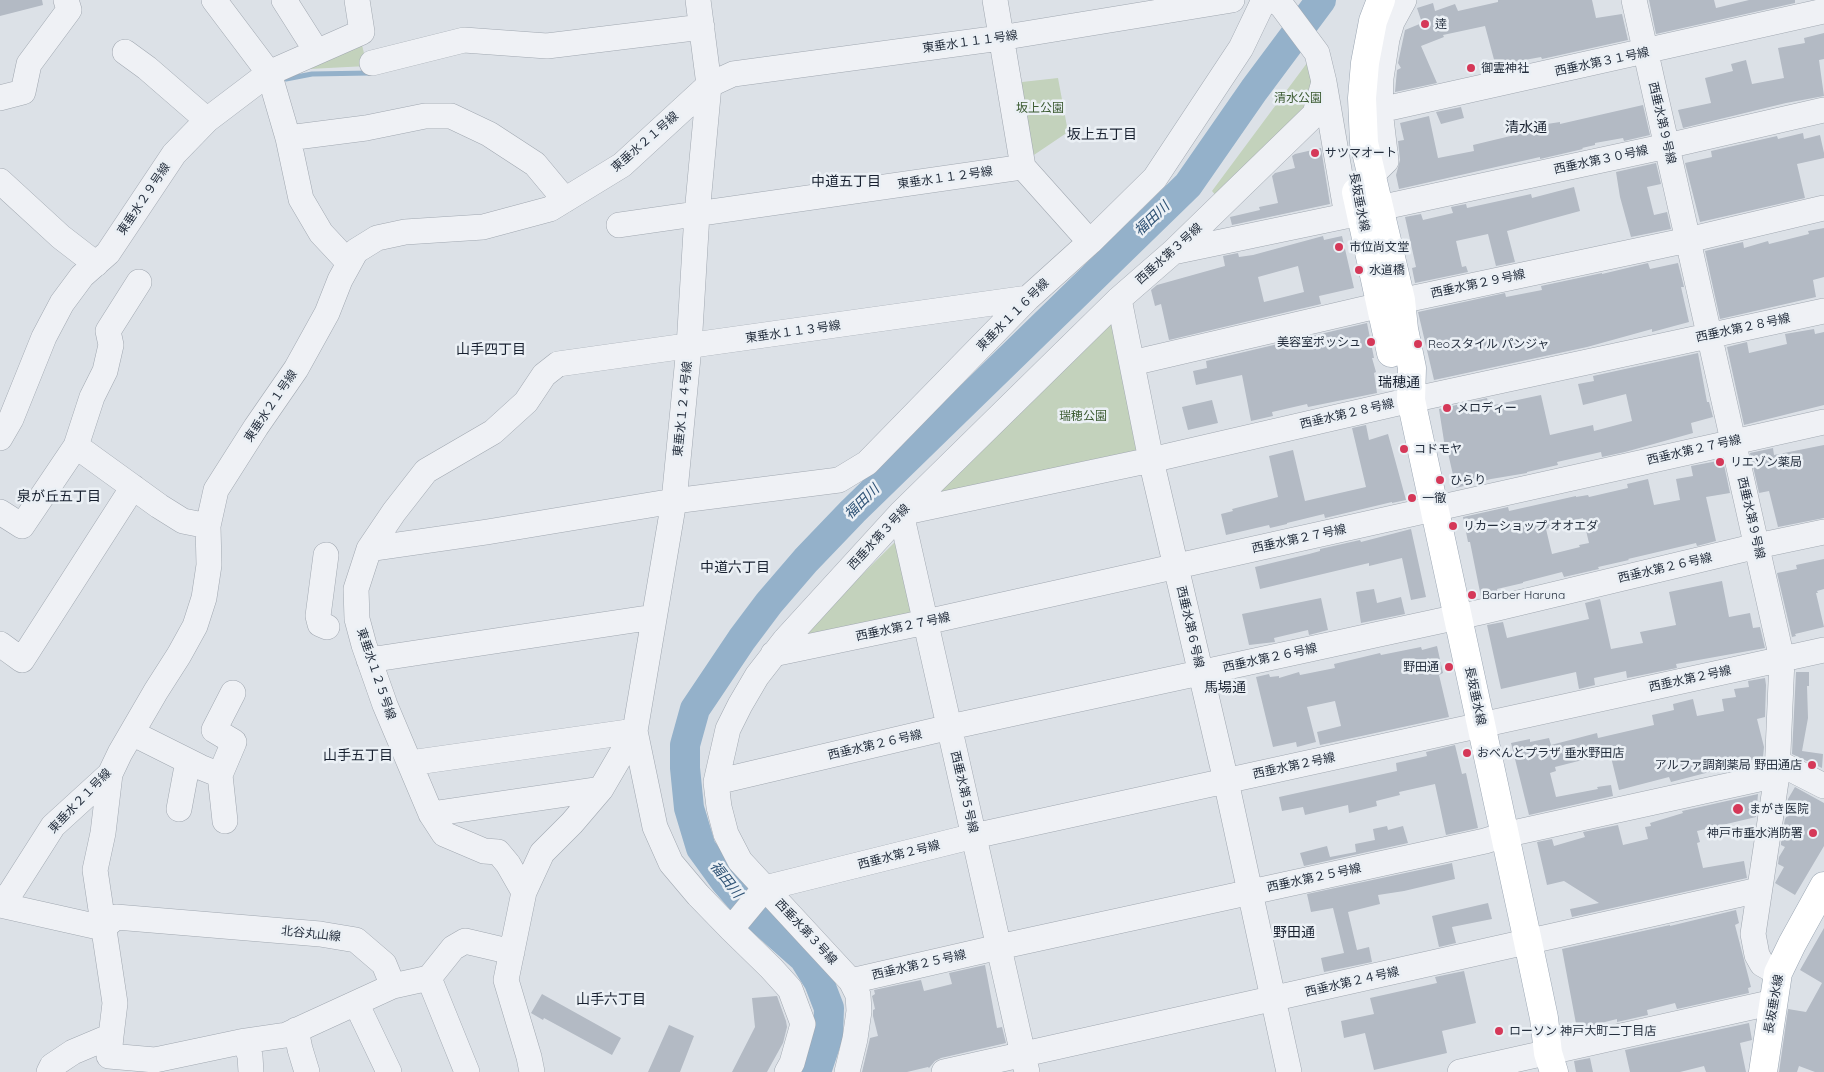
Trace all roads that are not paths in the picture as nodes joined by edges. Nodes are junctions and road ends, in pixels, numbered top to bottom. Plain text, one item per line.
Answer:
1 (66, 0) edge
2 (214, 0) edge
3 (284, 0) edge
4 (357, 0) edge
5 (698, 0) edge
6 (995, 0) edge
7 (1232, 0) edge
8 (1404, 0) edge
9 (1634, 0) edge
10 (1273, 2) edge
11 (1367, 11) edge
12 (1824, 11) edge
13 (702, 26) junction
14 (1000, 38) junction
15 (124, 52) dead end
16 (317, 52) junction
17 (1646, 52) junction
18 (372, 63) dead end
19 (269, 73) junction
20 (1324, 82) junction
21 (709, 85) junction
22 (0, 98) edge
23 (1380, 110) junction
24 (1824, 110) edge
25 (206, 120) junction
26 (288, 138) junction
27 (1667, 146) junction
28 (1022, 167) junction
29 (1371, 176) junction
30 (0, 181) edge
31 (565, 200) junction
32 (1824, 208) edge
33 (1362, 212) junction
34 (697, 214) junction
35 (620, 225) dead end
36 (1688, 240) junction
37 (1090, 242) junction
38 (1173, 252) junction
39 (349, 263) junction
40 (96, 264) junction
41 (139, 282) dead end
42 (1028, 298) junction
43 (1119, 299) junction
44 (1391, 302) junction
45 (1824, 311) edge
46 (1709, 336) junction
47 (690, 347) junction
48 (1132, 363) junction
49 (558, 364) joint
50 (1411, 400) junction
51 (1824, 422) edge
52 (0, 438) edge
53 (1733, 441) junction
54 (76, 446) junction
55 (1151, 460) junction
56 (133, 487) junction
57 (674, 501) junction
58 (1434, 510) junction
59 (0, 513) edge
60 (901, 513) junction
61 (208, 526) junction
62 (1824, 532) edge
63 (1757, 546) junction
64 (369, 549) junction
65 (326, 555) dead end
66 (1176, 566) junction
67 (1458, 616) junction
68 (654, 617) junction
69 (926, 622) junction
70 (327, 627) dead end
71 (0, 644) edge
72 (1824, 650) edge
73 (773, 654) junction
74 (1782, 659) junction
75 (370, 660) junction
76 (1201, 673) junction
77 (233, 693) dead end
78 (1482, 725) junction
79 (950, 728) junction
80 (635, 731) junction
81 (132, 733) junction
82 (188, 761) junction
83 (410, 763) junction
84 (1777, 769) junction
85 (110, 774) junction
86 (220, 775) junction
87 (1226, 781) junction
88 (716, 782) junction
89 (1824, 786) edge
90 (601, 789) junction
91 (179, 809) dead end
92 (430, 814) junction
93 (225, 821) dead end
94 (1504, 835) junction
95 (974, 836) junction
96 (1824, 886) edge
97 (765, 888) junction
98 (1759, 890) junction
99 (524, 892) junction
100 (1249, 892) junction
101 (0, 905) edge
102 (103, 928) junction
103 (730, 929) junction
104 (1528, 942) junction
105 (999, 947) junction
106 (512, 952) junction
107 (1778, 973) junction
108 (429, 978) junction
109 (852, 981) junction
110 (393, 986) junction
111 (1273, 1000) junction
112 (356, 1002) junction
113 (1774, 1002) junction
114 (296, 1030) junction
115 (111, 1036) junction
116 (244, 1041) junction
117 (1025, 1063) edge
118 (1549, 1066) edge
119 (49, 1072) edge
120 (251, 1072) edge
121 (307, 1072) edge
122 (389, 1072) edge
123 (467, 1072) edge
124 (532, 1072) edge
125 (787, 1072) edge
126 (847, 1072) edge
127 (944, 1072) edge
128 (1289, 1072) edge
129 (1460, 1072) edge
130 (1763, 1072) edge

1 - 22 street
2 - 19 street
3 - 16 street
4 - 16 street, 東垂水２９号線
5 - 13 street, 東垂水１２４号線
6 - 14 street
7 - 14 street, 東垂水１１１号線
8 - 23 street
9 - 17 street, 西垂水第９号線
10 - 20 street
10 - 37 street, 東垂水１１６号線
11 - 29 main road, 長坂垂水線
11 - 33 main road, 長坂垂水線
12 - 17 street, 西垂水第３１号線
13 - 18 street
13 - 21 street, 東垂水１２４号線
14 - 21 street, 東垂水１１１号線
14 - 28 street
15 - 25 street
16 - 19 street, 東垂水２９号線
17 - 23 street, 西垂水第３１号線
17 - 27 street, 西垂水第９号線
19 - 25 street, 東垂水２９号線
19 - 26 street
20 - 33 street
20 - 38 street, 西垂水第３号線
21 - 31 street, 東垂水２１号線
21 - 34 street, 東垂水１２４号線
23 - 29 street
24 - 27 street, 西垂水第３０号線
25 - 40 street, 東垂水２９号線
26 - 31 street
26 - 39 street
27 - 33 street, 西垂水第３０号線
27 - 36 street, 西垂水第９号線
28 - 34 street, 東垂水１１２号線
28 - 37 street
29 - 33 main road, 長坂垂水線
30 - 40 street
31 - 39 street, 東垂水２１号線
32 - 36 street, 西垂水第２９号線
33 - 38 street, 西垂水第３０号線
33 - 44 main road, 長坂垂水線
34 - 35 street, 東垂水１１２号線
34 - 47 street, 東垂水１２４号線
36 - 44 street, 西垂水第２９号線
36 - 46 street, 西垂水第９号線
37 - 42 street, 東垂水１１６号線
38 - 43 street, 西垂水第３号線
39 - 61 street, 東垂水２１号線
40 - 52 street, 東垂水２９号線
41 - 54 street
42 - 47 street, 東垂水１１３号線
42 - 57 street, 東垂水１１６号線
43 - 48 street, 西垂水第６号線
43 - 60 street, 西垂水第３号線
44 - 48 street, 西垂水第２９号線
44 - 50 main road, 長坂垂水線
45 - 46 street, 西垂水第２８号線
46 - 50 street, 西垂水第２８号線
46 - 53 street, 西垂水第９号線
47 - 49 street, 東垂水１１３号線
47 - 57 street, 東垂水１２４号線
48 - 55 street, 西垂水第６号線
49 - 64 street, 東垂水１２５号線
50 - 55 street, 西垂水第２８号線
50 - 58 main road, 長坂垂水線
51 - 53 street, 西垂水第２７号線
53 - 58 street, 西垂水第２７号線
53 - 63 street, 西垂水第９号線
54 - 56 street
54 - 59 street
55 - 60 street, 西垂水第２８号線
55 - 66 street, 西垂水第６号線
56 - 61 street
56 - 71 street
57 - 64 street, 東垂水１１６号線
57 - 68 street, 東垂水１２４号線
58 - 66 street, 西垂水第２７号線
58 - 67 main road, 長坂垂水線
60 - 69 street, 西垂水第５号線
60 - 73 street, 西垂水第３号線
61 - 81 street, 東垂水２１号線
62 - 63 street, 西垂水第２６号線
63 - 67 street, 西垂水第２６号線
63 - 74 street, 西垂水第９号線
64 - 75 street, 東垂水１２５号線
65 - 70 street
66 - 69 street, 西垂水第２７号線
66 - 76 street, 西垂水第６号線
67 - 76 street, 西垂水第２６号線
67 - 78 main road, 長坂垂水線
68 - 75 street
68 - 80 street, 東垂水１２４号線
69 - 73 street, 西垂水第２７号線
69 - 79 street, 西垂水第５号線
72 - 74 street, 西垂水第２号線
73 - 88 street, 西垂水第３号線
74 - 78 street, 西垂水第２号線
74 - 84 street, 西垂水第９号線
75 - 83 street, 東垂水１２５号線
76 - 79 street, 西垂水第２６号線
76 - 87 street, 西垂水第６号線
77 - 86 street
78 - 87 street, 西垂水第２号線
78 - 94 main road, 長坂垂水線
79 - 88 street, 西垂水第２６号線
79 - 95 street, 西垂水第５号線
80 - 83 street
80 - 90 street
80 - 103 street
81 - 82 street
81 - 85 street, 東垂水２１号線
82 - 86 street
82 - 91 street
83 - 92 street, 東垂水１２５号線
84 - 89 street
84 - 94 street, 西垂水第２５号線
84 - 98 street, 西垂水第９号線
85 - 101 street, 東垂水２１号線
85 - 102 street
86 - 93 street
87 - 95 street, 西垂水第２号線
87 - 100 street, 西垂水第６号線
88 - 97 street, 西垂水第３号線
90 - 92 street
90 - 99 street
92 - 99 street, 東垂水１２５号線
94 - 100 street, 西垂水第２５号線
94 - 104 main road, 長坂垂水線
95 - 97 street, 西垂水第２号線
95 - 105 street, 西垂水第５号線
96 - 107 main road, 長坂垂水線
97 - 103 street
97 - 109 street, 西垂水第３号線
98 - 104 street, 西垂水第２４号線
98 - 107 street, 西垂水第９号線
99 - 106 street
100 - 105 street, 西垂水第２５号線
100 - 111 street, 西垂水第６号線
101 - 102 street
102 - 110 street, 北谷丸山線
102 - 115 street
103 - 125 street
104 - 111 street, 西垂水第２４号線
104 - 118 main road, 長坂垂水線
105 - 109 street, 西垂水第２５号線
105 - 117 street, 西垂水第５号線
106 - 108 street
106 - 124 street
107 - 113 main road, 長坂垂水線
108 - 110 street
108 - 123 street
109 - 126 street, 西垂水第３号線
110 - 112 street
111 - 117 street, 西垂水第２４号線
111 - 128 street, 西垂水第６号線
112 - 114 street
112 - 122 street
113 - 118 street
113 - 130 main road, 長坂垂水線
114 - 116 street
114 - 121 street
115 - 116 street
115 - 119 street
116 - 120 street
117 - 127 street, 西垂水第２４号線
118 - 129 street

